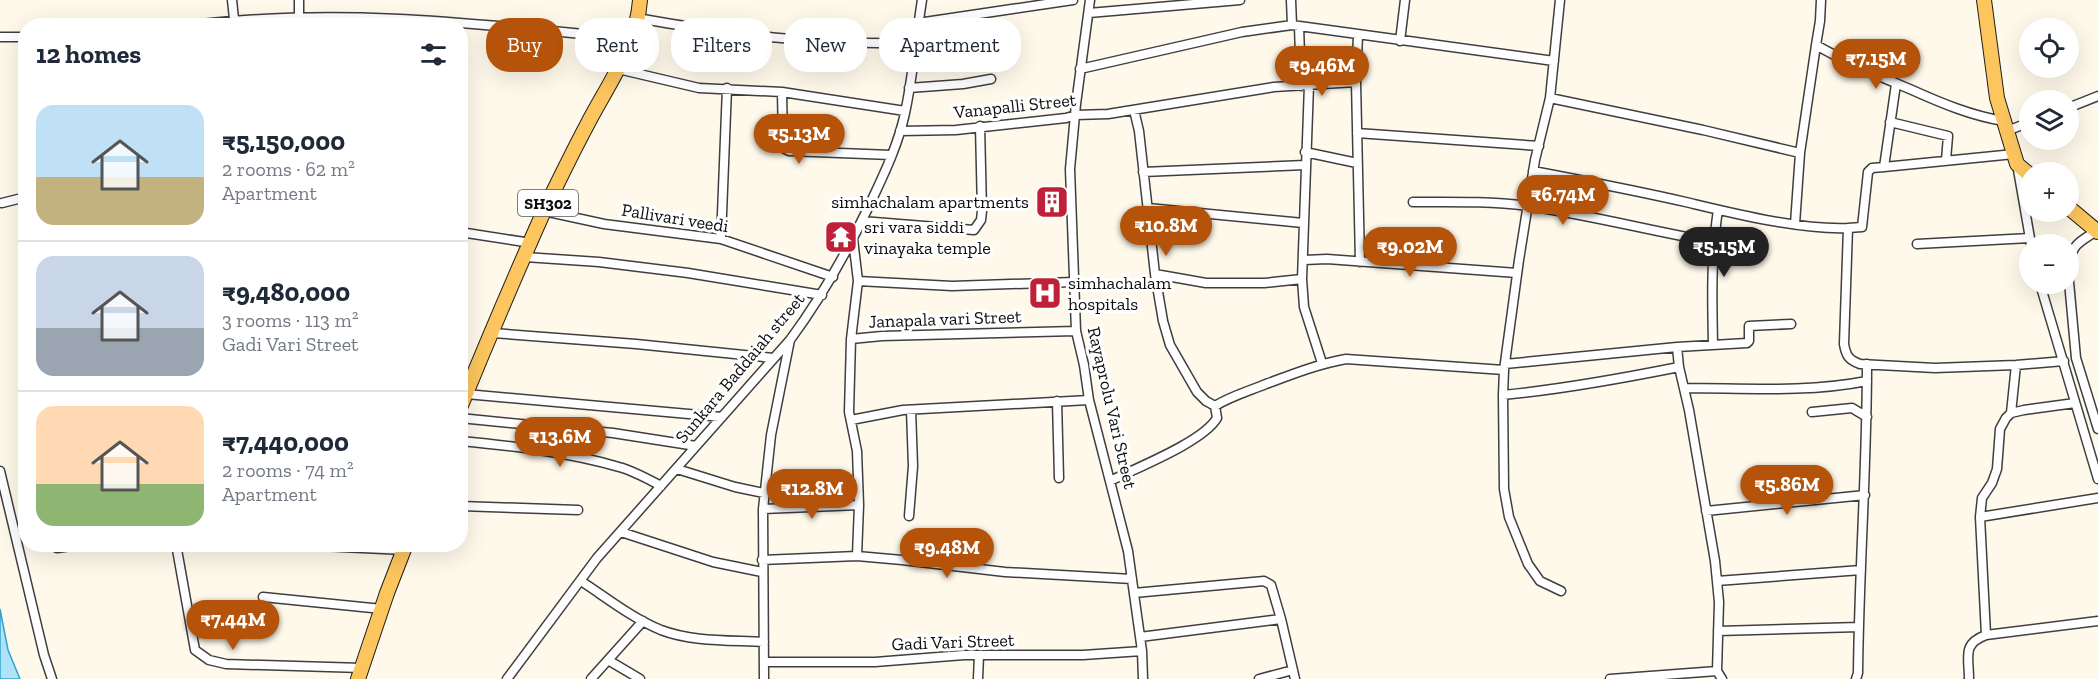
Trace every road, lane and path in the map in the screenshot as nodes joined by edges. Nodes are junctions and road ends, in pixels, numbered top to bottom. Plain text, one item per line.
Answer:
1 (231, 0) edge
2 (299, 0) edge
3 (639, 0) edge
4 (922, 0) edge
5 (1073, 0) edge
6 (1090, 0) edge
7 (1240, 0) edge
8 (1291, 0) edge
9 (1405, 0) edge
10 (1560, 0) edge
11 (1821, 0) edge
12 (1983, 0) edge
13 (1089, 13) junction
14 (234, 18) edge
15 (299, 18) edge
16 (637, 18) edge
17 (919, 18) edge
18 (952, 18) edge
19 (659, 22) edge
20 (468, 23) edge
21 (1295, 25) junction
22 (575, 33) edge
23 (1358, 34) junction
24 (18, 37) edge
25 (0, 38) edge
26 (1400, 41) junction
27 (879, 44) edge
28 (1816, 45) junction
29 (1554, 62) junction
30 (1080, 69) junction
31 (616, 72) edge
32 (631, 72) edge
33 (911, 72) edge
34 (990, 79) dead end
35 (1356, 82) junction
36 (1896, 84) junction
37 (1305, 85) junction
38 (727, 88) junction
39 (909, 88) junction
40 (782, 92) junction
41 (2098, 96) edge
42 (1550, 98) junction
43 (2079, 104) edge
44 (1134, 110) junction
45 (905, 111) junction
46 (1076, 115) junction
47 (1890, 122) junction
48 (2019, 124) edge
49 (980, 126) junction
50 (2005, 126) junction
51 (900, 131) junction
52 (1357, 133) junction
53 (1539, 146) junction
54 (1305, 152) junction
55 (1800, 153) junction
56 (891, 155) junction
57 (2015, 159) junction
58 (1946, 160) junction
59 (2019, 163) edge
60 (1357, 164) junction
61 (1305, 165) junction
62 (1884, 167) junction
63 (1143, 171) junction
64 (1533, 171) junction
65 (18, 199) edge
66 (2, 202) dead end
67 (1413, 202) dead end
68 (1528, 206) junction
69 (1148, 208) junction
70 (1718, 210) junction
71 (544, 211) junction
72 (2079, 216) edge
73 (862, 221) junction
74 (1303, 223) junction
75 (1795, 224) junction
76 (1848, 228) junction
77 (2098, 231) edge
78 (468, 232) edge
79 (2029, 234) edge
80 (721, 239) junction
81 (853, 239) junction
82 (2019, 241) edge
83 (1713, 242) junction
84 (2079, 242) edge
85 (531, 243) junction
86 (1917, 244) dead end
87 (525, 256) junction
88 (1304, 260) junction
89 (1360, 262) junction
90 (1517, 273) junction
91 (1155, 274) junction
92 (833, 277) junction
93 (1302, 279) junction
94 (858, 281) junction
95 (1074, 282) junction
96 (2043, 294) edge
97 (2070, 294) edge
98 (822, 295) junction
99 (1791, 324) dead end
100 (1076, 331) junction
101 (493, 333) junction
102 (851, 339) junction
103 (790, 340) junction
104 (1713, 344) junction
105 (1677, 347) junction
106 (773, 358) junction
107 (2064, 361) junction
108 (1322, 363) junction
109 (1867, 364) junction
110 (2016, 366) junction
111 (1504, 367) junction
112 (1679, 367) junction
113 (1867, 381) junction
114 (1684, 388) junction
115 (468, 389) edge
116 (468, 394) edge
117 (1503, 395) junction
118 (1089, 400) junction
119 (1057, 401) junction
120 (2075, 403) junction
121 (1215, 406) junction
122 (911, 410) junction
123 (1812, 412) dead end
124 (2012, 413) junction
125 (722, 417) junction
126 (1867, 417) junction
127 (468, 419) edge
128 (851, 420) junction
129 (2098, 429) edge
130 (468, 442) edge
131 (696, 446) junction
132 (676, 469) junction
133 (0, 471) edge
134 (1059, 478) dead end
135 (2098, 479) edge
136 (1110, 481) junction
137 (662, 486) junction
138 (764, 493) junction
139 (1865, 495) junction
140 (2098, 498) edge
141 (859, 505) junction
142 (468, 506) edge
143 (763, 509) junction
144 (578, 510) dead end
145 (1706, 511) junction
146 (909, 516) dead end
147 (1980, 517) junction
148 (621, 532) junction
149 (18, 546) edge
150 (19, 552) edge
151 (177, 552) edge
152 (403, 552) edge
153 (857, 556) junction
154 (762, 560) junction
155 (1861, 570) junction
156 (762, 572) junction
157 (1132, 579) junction
158 (581, 581) junction
159 (1717, 581) junction
160 (1562, 591) dead end
161 (1134, 593) junction
162 (263, 597) dead end
163 (382, 609) junction
164 (1281, 619) junction
165 (643, 621) junction
166 (2098, 621) edge
167 (1858, 627) junction
168 (1718, 631) junction
169 (1986, 635) junction
170 (1140, 637) junction
171 (764, 642) junction
172 (1142, 651) junction
173 (979, 655) junction
174 (608, 660) junction
175 (764, 662) junction
176 (1717, 670) junction
177 (360, 674) edge
178 (1294, 674) edge
179 (1642, 678) edge
180 (52, 679) edge
181 (507, 679) edge
182 (591, 679) edge
183 (640, 679) edge
184 (764, 679) edge
185 (978, 679) edge
186 (1143, 679) edge
187 (1259, 679) edge
188 (1610, 679) edge
189 (1722, 679) edge
190 (1856, 679) edge
191 (1969, 679) edge

1 - 14 street
2 - 15 street
3 - 16 main road, SH302
4 - 17 street, Sunkara Baddaiah street
5 - 18 street
6 - 13 street, Rayaprolu Vari Street
7 - 13 street
8 - 21 street
9 - 26 street
10 - 29 street
11 - 28 street
12 - 50 main road
13 - 30 street, Rayaprolu Vari Street
19 - 27 street
20 - 22 street
21 - 23 street
21 - 30 street
21 - 37 street
23 - 26 street
23 - 35 street
24 - 25 street
26 - 29 street
28 - 36 street
28 - 55 street
29 - 42 street
30 - 46 street, Rayaprolu Vari Street
31 - 71 main road, SH302
32 - 38 street
33 - 39 street, Sunkara Baddaiah street
34 - 39 street
35 - 37 street
35 - 52 street
36 - 47 street
36 - 50 street
37 - 44 street
37 - 54 street
38 - 40 street
38 - 80 street
39 - 45 street, Sunkara Baddaiah street
40 - 45 street
40 - 56 street
41 - 43 street
42 - 53 street
42 - 55 street
44 - 46 street, Vanapalli Street
44 - 63 street
45 - 51 street, Sunkara Baddaiah street
46 - 49 street, Vanapalli Street
46 - 95 street, Rayaprolu Vari Street
47 - 58 street
47 - 62 street
48 - 50 street
49 - 51 street, Vanapalli Street
49 - 73 street
50 - 57 main road
51 - 56 street, Sunkara Baddaiah street
52 - 53 street
52 - 60 street
53 - 64 street
54 - 60 street
54 - 61 street
55 - 75 street
56 - 73 street, Sunkara Baddaiah street
57 - 58 street
57 - 59 main road
57 - 79 street
58 - 62 street
60 - 89 street
61 - 63 street
61 - 74 street
62 - 76 street
63 - 69 street
64 - 68 street
64 - 70 street
65 - 66 street
67 - 68 street
68 - 83 street
68 - 90 street
69 - 74 street
69 - 91 street
70 - 75 street
70 - 83 street
71 - 80 street, Pallivari veedi
71 - 85 main road, SH302
72 - 77 main road
73 - 81 street, Sunkara Baddaiah street
74 - 88 street
75 - 76 street
76 - 109 street
77 - 84 street
78 - 85 street
80 - 92 street, Pallivari veedi
81 - 92 street, Sunkara Baddaiah street
81 - 94 street
82 - 86 street
83 - 104 street
85 - 87 main road, SH302
87 - 98 street
87 - 101 main road, SH302
88 - 89 street
88 - 93 street
89 - 90 street
90 - 111 street
91 - 93 street
91 - 121 street
92 - 98 street, Sunkara Baddaiah street
93 - 108 street
94 - 95 street
94 - 102 street
95 - 100 street, Rayaprolu Vari Street
96 - 107 street
97 - 129 street
98 - 103 street, Sunkara Baddaiah street
99 - 104 street
100 - 102 street, Janapala vari Street
100 - 118 street, Rayaprolu Vari Street
101 - 106 street
101 - 115 main road, SH302
102 - 128 street
103 - 106 street, Sunkara Baddaiah street
103 - 138 street
104 - 105 street
105 - 111 street
105 - 112 street
106 - 125 street, Sunkara Baddaiah street
107 - 110 street
107 - 120 street
108 - 111 street
108 - 121 street
109 - 110 street
109 - 113 street
110 - 124 street
111 - 117 street
112 - 114 street
112 - 117 street
113 - 114 street
113 - 126 street
114 - 145 street
116 - 125 street
117 - 160 street
118 - 119 street
118 - 136 street, Rayaprolu Vari Street
119 - 122 street
119 - 134 street
120 - 124 street
120 - 135 street
121 - 136 street
122 - 128 street
122 - 146 street
123 - 126 street
124 - 147 street
125 - 131 street, Sunkara Baddaiah street
126 - 139 street
127 - 131 street
128 - 141 street
130 - 137 street
131 - 132 street, Sunkara Baddaiah street
132 - 137 street, Sunkara Baddaiah street
132 - 138 street
133 - 149 street
136 - 157 street, Rayaprolu Vari Street
137 - 148 street, Sunkara Baddaiah street
138 - 143 street
139 - 145 street
139 - 155 street
140 - 147 street
141 - 143 street
141 - 153 street
142 - 144 street
143 - 154 street
145 - 159 street
147 - 169 street
148 - 156 street
148 - 158 street, Sunkara Baddaiah street
150 - 180 street
151 - 177 street
152 - 163 main road
153 - 154 street
153 - 157 street
154 - 156 street
155 - 159 street
155 - 167 street
156 - 171 street
157 - 161 street, Rayaprolu Vari Street
158 - 165 street
158 - 181 street, Sunkara Baddaiah street
159 - 168 street
161 - 164 street
161 - 170 street, Rayaprolu Vari Street
162 - 163 street
163 - 177 main road
164 - 170 street
164 - 178 street
165 - 171 street
165 - 174 street
166 - 169 street
167 - 168 street
167 - 190 street
168 - 176 street
169 - 191 street
170 - 172 street, Rayaprolu Vari Street
171 - 175 street
172 - 173 street, Gadi Vari Street
172 - 186 street, Rayaprolu Vari Street
173 - 175 street, Gadi Vari Street
173 - 185 street
174 - 182 street
174 - 183 street
175 - 184 street
176 - 179 street
176 - 189 street
178 - 187 street
179 - 188 street

